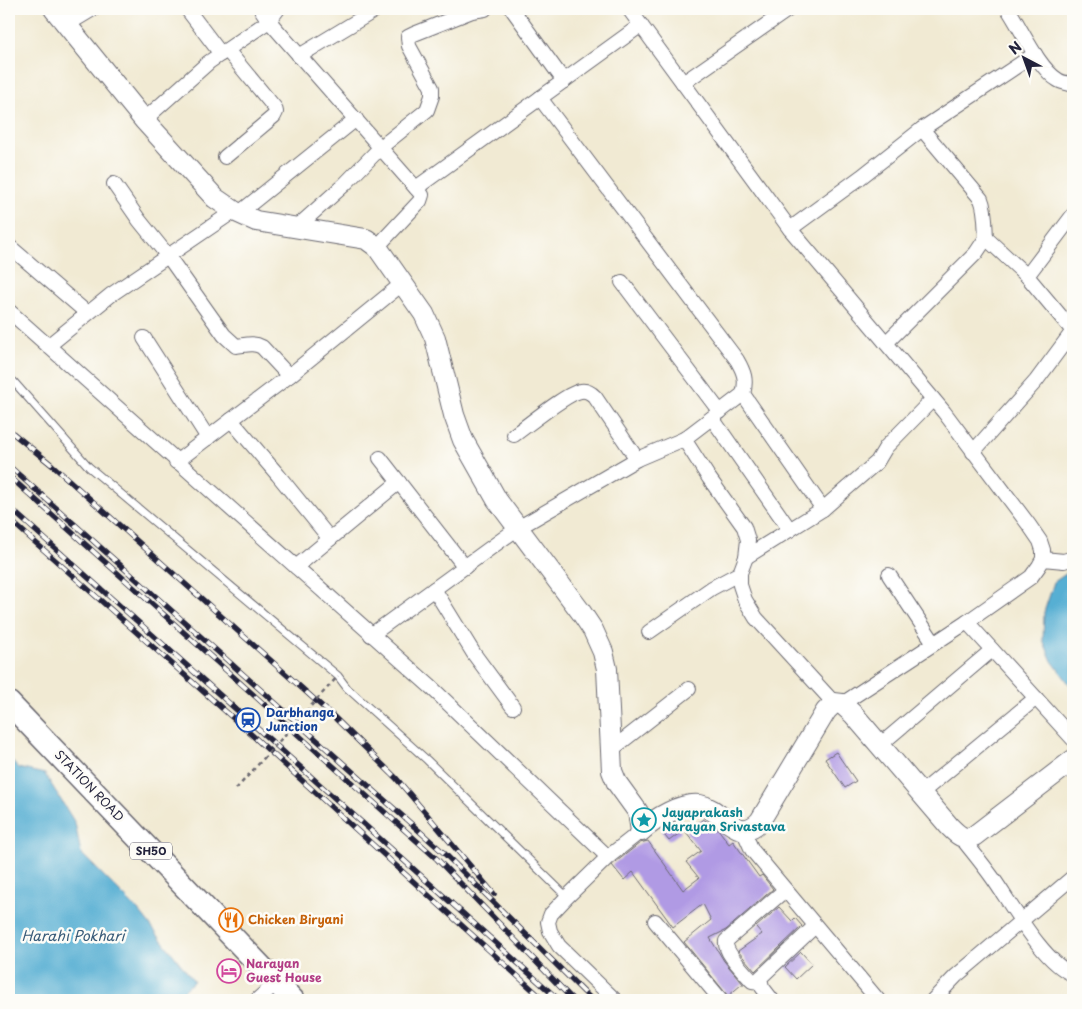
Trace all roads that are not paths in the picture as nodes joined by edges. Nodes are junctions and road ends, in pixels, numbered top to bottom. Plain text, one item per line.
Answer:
1 (54, 9) edge
2 (93, 9) edge
3 (187, 9) edge
4 (260, 9) edge
5 (278, 9) edge
6 (377, 9) edge
7 (512, 9) edge
8 (629, 9) edge
9 (789, 9) edge
10 (1008, 9) edge
11 (476, 10) edge
12 (269, 21) junction
13 (68, 24) junction
14 (641, 26) junction
15 (224, 52) junction
16 (1035, 54) junction
17 (299, 56) junction
18 (564, 81) junction
19 (683, 84) junction
20 (1073, 85) edge
21 (540, 98) junction
22 (356, 119) junction
23 (144, 120) junction
24 (922, 129) junction
25 (381, 147) junction
26 (225, 157) dead end
27 (114, 184) dead end
28 (416, 188) junction
29 (236, 213) junction
30 (1073, 215) edge
31 (297, 227) junction
32 (790, 228) junction
33 (986, 238) junction
34 (9, 246) edge
35 (377, 247) junction
36 (168, 256) junction
37 (1027, 276) junction
38 (622, 282) dead end
39 (403, 283) junction
40 (9, 311) edge
41 (87, 313) junction
42 (1073, 331) edge
43 (144, 338) dead end
44 (886, 343) junction
45 (48, 346) junction
46 (288, 376) junction
47 (9, 378) edge
48 (743, 394) junction
49 (933, 399) junction
50 (716, 415) junction
51 (231, 420) junction
52 (514, 435) dead end
53 (208, 438) junction
54 (684, 439) junction
55 (973, 452) junction
56 (380, 458) dead end
57 (637, 459) junction
58 (176, 462) junction
59 (399, 482) junction
60 (823, 508) junction
61 (518, 528) junction
62 (790, 530) junction
63 (330, 539) junction
64 (746, 557) junction
65 (1073, 558) edge
66 (1043, 559) junction
67 (465, 567) junction
68 (296, 568) junction
69 (740, 573) junction
70 (889, 575) dead end
71 (434, 589) junction
72 (966, 622) junction
73 (649, 632) dead end
74 (372, 634) junction
75 (934, 643) junction
76 (992, 650) junction
77 (689, 689) dead end
78 (1036, 698) junction
79 (9, 703) edge
80 (838, 703) junction
81 (512, 707) dead end
82 (1073, 738) edge
83 (880, 745) junction
84 (611, 750) junction
85 (1073, 760) edge
86 (921, 793) junction
87 (645, 820) junction
88 (743, 830) junction
89 (961, 837) junction
90 (608, 857) junction
91 (1073, 876) edge
92 (785, 890) junction
93 (567, 897) junction
94 (1022, 919) junction
95 (654, 921) dead end
96 (815, 926) junction
97 (1073, 974) edge
98 (276, 982) junction
99 (760, 982) junction
100 (257, 1000) edge
101 (293, 1000) edge
102 (615, 1000) edge
103 (721, 1000) edge
104 (772, 1000) edge
105 (878, 1000) edge
106 (933, 1000) edge

1 - 13 main road
2 - 13 street
3 - 15 street
4 - 12 street
5 - 12 street
6 - 17 street
7 - 18 street
8 - 14 street
9 - 19 street
10 - 16 street
11 - 25 street
12 - 15 street
12 - 17 street
13 - 23 main road
14 - 18 street
14 - 19 street
15 - 23 street
15 - 26 street
16 - 20 street
16 - 24 street
17 - 22 street
18 - 21 street
19 - 32 street
21 - 28 street
21 - 48 street
22 - 25 street
22 - 29 street
23 - 29 main road
24 - 32 street
24 - 33 street
25 - 28 street
25 - 31 street
27 - 36 street
28 - 35 street
29 - 31 main road
29 - 36 street
30 - 37 street
31 - 35 main road
32 - 44 street
33 - 37 street
33 - 44 street
34 - 41 street
35 - 39 main road
36 - 41 street
36 - 46 street
37 - 42 street
38 - 50 street
39 - 46 street
39 - 61 main road
40 - 45 street
41 - 45 street
42 - 55 street
43 - 53 street
44 - 49 street
45 - 58 street
46 - 51 street
47 - 93 lane
48 - 50 street
48 - 60 street
49 - 55 street
49 - 60 street
50 - 54 street
50 - 62 street
51 - 53 street
51 - 63 street
52 - 57 street
53 - 58 street
54 - 57 street
54 - 64 street
55 - 66 street
56 - 59 street
57 - 61 street
58 - 68 street
59 - 63 street
59 - 67 street
60 - 62 street
61 - 67 street
61 - 84 main road
62 - 64 street
63 - 68 street
64 - 69 street
65 - 66 street
66 - 72 street
67 - 71 street
68 - 74 street
69 - 73 street
69 - 80 street
70 - 75 street
71 - 74 street
71 - 81 street
72 - 75 street
72 - 76 street
74 - 90 street
75 - 80 street
76 - 78 street
76 - 83 street
77 - 84 street
78 - 82 street
78 - 86 street
79 - 98 main road, STATION ROAD / SH50
80 - 83 main road
80 - 88 main road
83 - 86 main road
84 - 87 main road
85 - 89 main road
86 - 89 main road
87 - 88 main road
87 - 90 street
88 - 92 street
89 - 94 street
90 - 93 street
91 - 94 street
92 - 96 street
92 - 99 street
93 - 102 street
94 - 97 street
94 - 106 street
95 - 103 street
96 - 99 street
96 - 105 street
98 - 100 street
98 - 101 main road, STATION ROAD / SH50
99 - 104 street

